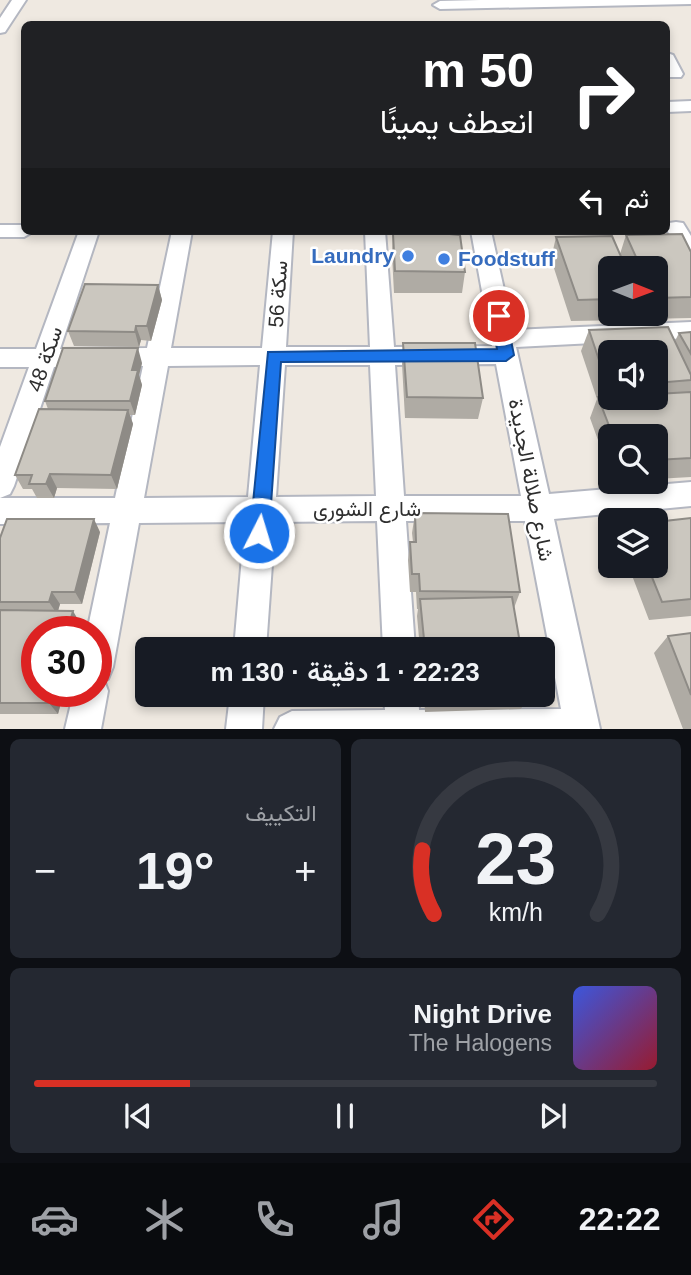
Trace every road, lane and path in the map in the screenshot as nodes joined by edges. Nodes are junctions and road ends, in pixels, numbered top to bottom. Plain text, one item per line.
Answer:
1 (19, 0) edge
2 (691, 0) edge
3 (440, 3) edge
4 (443, 21) edge
5 (0, 29) edge
6 (670, 64) edge
7 (675, 74) dead end
8 (691, 106) edge
9 (670, 107) edge
10 (678, 228) edge
11 (88, 235) edge
12 (181, 235) edge
13 (283, 235) edge
14 (375, 235) edge
15 (482, 235) edge
16 (691, 253) edge
17 (691, 330) edge
18 (505, 347) junction
19 (273, 356) junction
20 (382, 356) junction
21 (158, 357) junction
22 (0, 358) edge
23 (46, 358) junction
24 (0, 486) edge
25 (691, 494) edge
26 (536, 508) junction
27 (261, 509) junction
28 (391, 509) junction
29 (130, 510) junction
30 (0, 511) edge
31 (107, 616) edge
32 (251, 637) edge
33 (397, 637) edge
34 (88, 707) edge
35 (246, 707) edge
36 (402, 717) edge
37 (582, 728) edge
38 (83, 729) edge
39 (244, 729) edge
40 (292, 729) edge

1 - 5 street
2 - 3 street
3 - 4 street
6 - 7 street
8 - 9 street
10 - 16 street
11 - 23 street, سكة 48
12 - 21 street
13 - 19 street, سكة 56
14 - 20 street
15 - 18 street, شارع صلالة الجديدة
17 - 18 street
18 - 20 street
18 - 26 street, شارع صلالة الجديدة
19 - 20 street
19 - 21 street
19 - 27 street, سكة 56
20 - 28 street
21 - 23 street
21 - 29 street
22 - 23 street
23 - 24 street, سكة 48
25 - 26 street, شارع الشورى
26 - 28 street, شارع الشورى
26 - 37 street, شارع صلالة الجديدة
27 - 28 street, شارع الشورى
27 - 29 street, شارع الشورى
27 - 32 street, سكة 56
28 - 33 street
29 - 30 street, شارع الشورى
29 - 31 street
34 - 38 street
35 - 39 street
36 - 37 street
36 - 40 street

